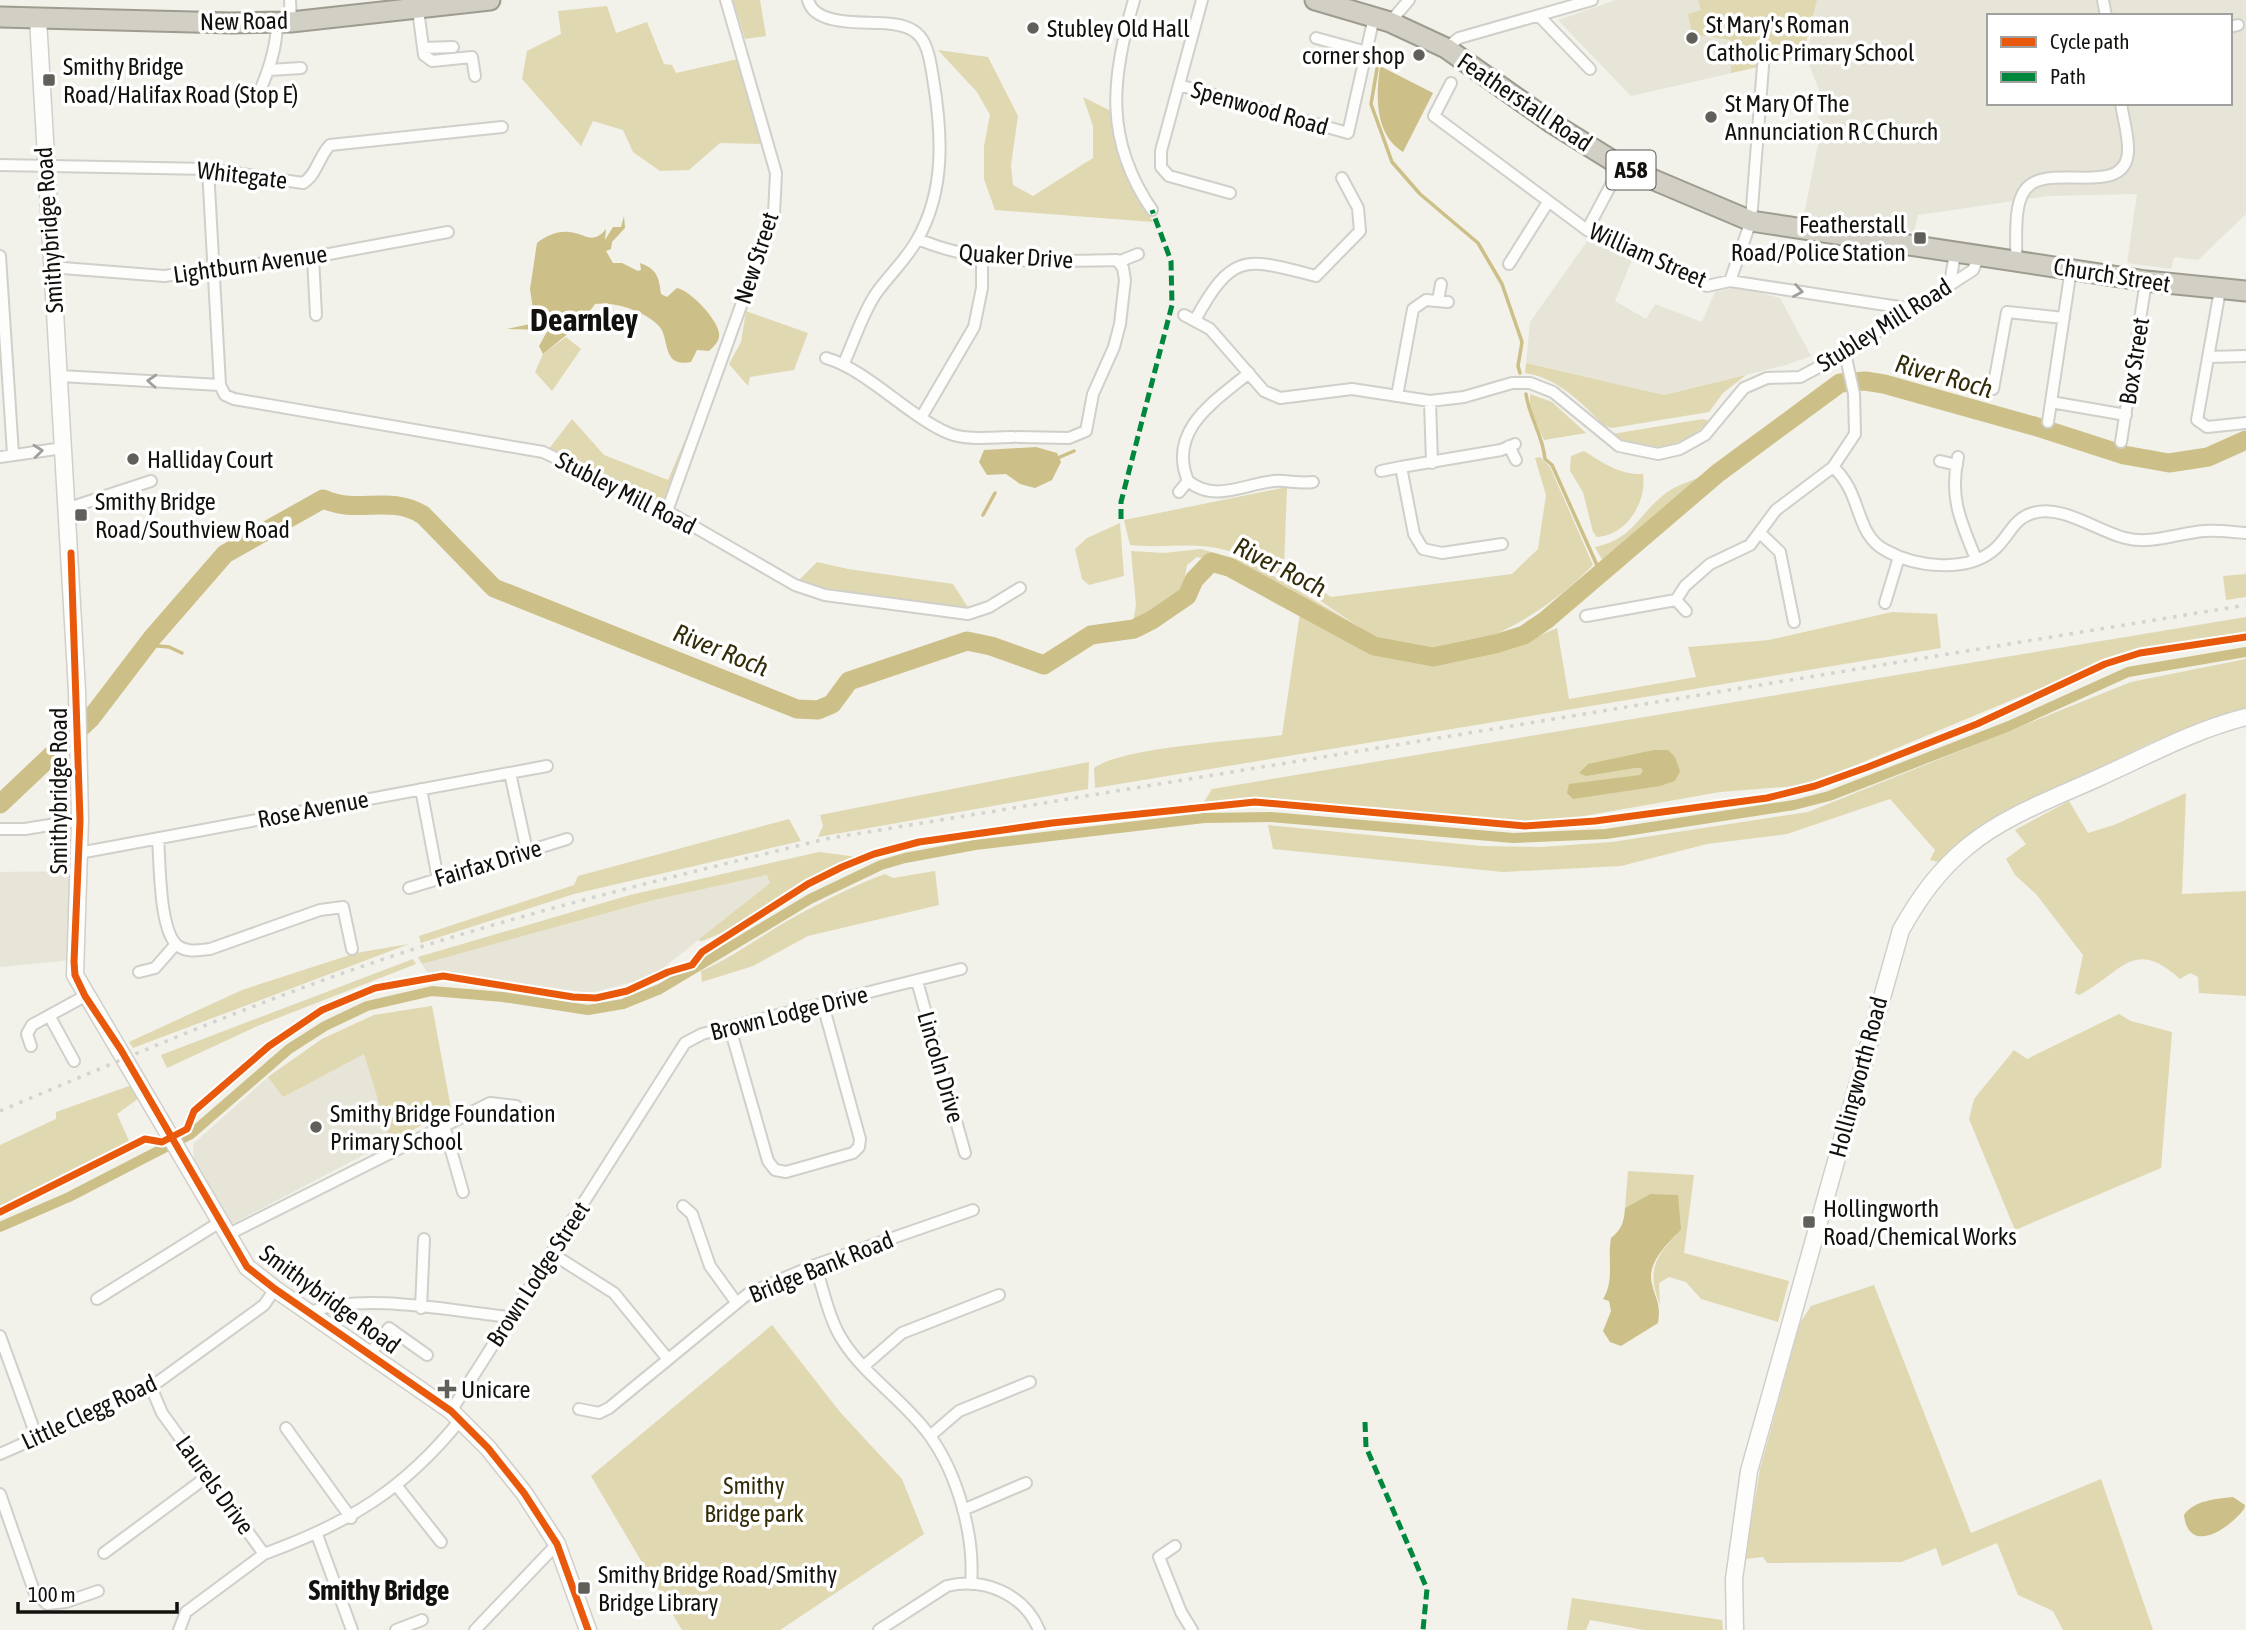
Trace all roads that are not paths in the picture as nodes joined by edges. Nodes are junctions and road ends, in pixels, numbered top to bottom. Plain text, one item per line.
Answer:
1 (290, 0) edge
2 (490, 0) edge
3 (726, 0) edge
4 (808, 0) edge
5 (1134, 0) edge
6 (1202, 0) edge
7 (1315, 0) edge
8 (1409, 0) edge
9 (1592, 0) edge
10 (418, 10) junction
11 (1370, 12) edge
12 (0, 17) edge
13 (1540, 17) junction
14 (38, 19) junction
15 (284, 22) junction
16 (1316, 38) dead end
17 (453, 47) dead end
18 (423, 48) junction
19 (1446, 48) junction
20 (1367, 52) junction
21 (1763, 66) dead end
22 (301, 68) dead end
23 (1590, 69) dead end
24 (269, 70) junction
25 (475, 76) dead end
26 (1451, 83) dead end
27 (1179, 85) junction
28 (259, 93) dead end
29 (2121, 105) edge
30 (502, 127) dead end
31 (0, 165) edge
32 (1621, 166) junction
33 (44, 167) junction
34 (208, 169) junction
35 (1342, 185) dead end
36 (1230, 193) dead end
37 (1548, 202) junction
38 (1152, 210) dead end
39 (1751, 222) junction
40 (1587, 230) junction
41 (448, 232) dead end
42 (918, 239) junction
43 (1955, 253) junction
44 (1138, 254) dead end
45 (0, 256) edge
46 (1979, 256) junction
47 (313, 257) junction
48 (982, 258) junction
49 (2016, 260) junction
50 (1118, 261) junction
51 (1509, 264) dead end
52 (50, 267) junction
53 (2071, 269) junction
54 (215, 272) junction
55 (1730, 281) junction
56 (2147, 281) junction
57 (1441, 284) dead end
58 (1950, 285) junction
59 (2220, 290) junction
60 (2246, 291) edge
61 (1912, 309) junction
62 (316, 315) dead end
63 (2064, 318) junction
64 (1845, 353) junction
65 (2246, 356) edge
66 (2208, 357) junction
67 (826, 358) dead end
68 (844, 363) junction
69 (1248, 373) junction
70 (60, 376) junction
71 (220, 385) junction
72 (1993, 389) dead end
73 (1397, 396) junction
74 (1430, 401) junction
75 (2051, 402) junction
76 (2126, 415) junction
77 (922, 416) junction
78 (2048, 422) dead end
79 (2246, 423) edge
80 (2121, 442) dead end
81 (63, 448) junction
82 (13, 454) junction
83 (0, 457) edge
84 (1516, 460) dead end
85 (1940, 461) dead end
86 (1432, 463) junction
87 (1401, 467) junction
88 (1833, 467) junction
89 (1381, 471) dead end
90 (150, 481) dead end
91 (1188, 481) junction
92 (1313, 482) dead end
93 (1179, 492) dead end
94 (69, 508) junction
95 (667, 511) junction
96 (2246, 533) edge
97 (1761, 534) junction
98 (1502, 544) dead end
99 (1899, 557) junction
100 (1976, 559) junction
101 (1020, 587) dead end
102 (1676, 600) junction
103 (1885, 603) dead end
104 (1686, 611) dead end
105 (1586, 615) dead end
106 (1794, 622) dead end
107 (2246, 717) edge
108 (547, 766) dead end
109 (510, 773) junction
110 (421, 789) junction
111 (80, 820) junction
112 (0, 829) edge
113 (158, 838) junction
114 (567, 839) dead end
115 (527, 851) junction
116 (79, 853) junction
117 (438, 879) junction
118 (409, 888) dead end
119 (176, 944) junction
120 (352, 949) dead end
121 (961, 969) dead end
122 (139, 972) dead end
123 (917, 981) junction
124 (85, 996) junction
125 (823, 1005) junction
126 (50, 1017) junction
127 (730, 1028) junction
128 (31, 1046) dead end
129 (74, 1061) dead end
130 (516, 1106) dead end
131 (444, 1126) junction
132 (626, 1137) joint
133 (965, 1153) dead end
134 (463, 1192) dead end
135 (683, 1206) dead end
136 (973, 1210) dead end
137 (223, 1229) junction
138 (424, 1239) dead end
139 (551, 1253) junction
140 (815, 1265) junction
141 (275, 1289) junction
142 (999, 1295) dead end
143 (97, 1299) dead end
144 (736, 1302) junction
145 (421, 1308) junction
146 (310, 1312) junction
147 (510, 1317) junction
148 (0, 1336) edge
149 (2, 1348) edge
150 (370, 1354) junction
151 (427, 1355) dead end
152 (667, 1358) junction
153 (864, 1366) junction
154 (1030, 1382) dead end
155 (151, 1387) junction
156 (579, 1409) dead end
157 (456, 1415) junction
158 (286, 1428) dead end
159 (930, 1436) junction
160 (37, 1438) junction
161 (0, 1454) edge
162 (208, 1476) junction
163 (1026, 1483) dead end
164 (396, 1485) junction
165 (0, 1494) edge
166 (963, 1510) junction
167 (351, 1518) junction
168 (317, 1535) junction
169 (440, 1542) dead end
170 (557, 1544) junction
171 (1175, 1546) dead end
172 (104, 1553) dead end
173 (264, 1553) junction
174 (971, 1584) junction
175 (98, 1591) dead end
176 (422, 1620) dead end
177 (179, 1630) edge
178 (352, 1630) edge
179 (396, 1630) edge
180 (475, 1630) edge
181 (588, 1630) edge
182 (879, 1630) edge
183 (1039, 1630) edge
184 (1192, 1630) edge
185 (1735, 1630) edge

1 - 15 street
2 - 10 highway, New Road
3 - 95 street, New Street
4 - 42 street
5 - 38 street
6 - 27 street
7 - 11 highway, Featherstall Road / A58
8 - 11 street
9 - 13 street
10 - 15 highway, New Road
10 - 18 street
11 - 19 highway, Featherstall Road / A58
11 - 20 street, Spenwood Road
12 - 14 highway, New Road
13 - 19 street
13 - 23 street
14 - 15 highway, New Road
14 - 33 street, Smithybridge Road
15 - 24 street
16 - 20 street
17 - 18 street
18 - 25 street
19 - 32 highway, Featherstall Road / A58
20 - 27 street, Spenwood Road
21 - 39 street
22 - 24 street
24 - 28 street
26 - 37 street, William Street
27 - 36 street
29 - 49 street
30 - 34 street, Whitegate
31 - 33 street, Whitegate
32 - 39 highway, Featherstall Road / A58
32 - 40 street
33 - 34 street, Whitegate
33 - 52 street, Smithybridge Road
34 - 54 street
35 - 69 street, Stubley Mill Road
37 - 40 street, William Street
37 - 51 street
39 - 43 highway, Featherstall Road / A58
39 - 55 street
40 - 55 street, William Street
41 - 47 street, Lightburn Avenue
42 - 48 street, Quaker Drive
42 - 68 street
43 - 46 highway, Featherstall Road / A58
43 - 58 street
44 - 50 street
45 - 82 street
46 - 49 highway, Church Street / A58
46 - 58 street, Stubley Mill Road
47 - 54 street, Lightburn Avenue
47 - 62 street
48 - 50 street, Quaker Drive
48 - 77 street
49 - 53 highway, Church Street / A58
50 - 77 street
52 - 54 street, Lightburn Avenue
52 - 70 street, Smithybridge Road
53 - 56 highway, Church Street / A58
53 - 63 street
54 - 71 street
55 -> 61 street, William Street
56 - 59 highway, Church Street / A58
56 - 76 street, Box Street
57 - 73 street
58 - 61 street, Stubley Mill Road
59 - 60 highway, Church Street / A58
59 - 66 street
61 - 64 street, Stubley Mill Road
63 - 72 street
63 - 75 street
64 - 74 street, Stubley Mill Road
64 - 88 street
65 - 66 street
66 - 79 street
67 - 68 street
68 - 77 street
69 - 73 street, Stubley Mill Road
69 - 91 street
71 -> 70 street
70 - 81 street, Smithybridge Road
71 - 95 street, Stubley Mill Road
73 - 74 street, Stubley Mill Road
74 - 86 street
75 - 76 street
75 - 78 street
76 - 80 street, Box Street
82 -> 81 street
81 - 94 street, Smithybridge Road
82 - 83 street
84 - 86 street
85 - 100 street
86 - 87 street
87 - 89 street
87 - 98 street
88 - 97 street
88 - 99 street
90 - 94 street
91 - 92 street
91 - 93 street
94 - 111 street, Smithybridge Road
95 - 101 street, Stubley Mill Road
96 - 100 street
97 - 102 street
97 - 106 street
99 - 100 street
99 - 103 street
102 - 104 street
102 - 105 street
107 - 185 street, Hollingworth Road
108 - 109 street, Rose Avenue
109 - 110 street, Rose Avenue
109 - 115 street
110 - 113 street, Rose Avenue
110 - 117 street
111 - 112 street
111 - 116 street, Smithybridge Road
113 - 116 street, Rose Avenue
113 - 119 street
114 - 115 street, Fairfax Drive
115 - 117 street, Fairfax Drive
116 - 124 street, Smithybridge Road
117 - 118 street, Fairfax Drive
119 - 120 street
119 - 122 street
121 - 123 street, Brown Lodge Drive
123 - 125 street, Brown Lodge Drive
123 - 133 street, Lincoln Drive
124 - 126 street
124 - 137 street, Smithybridge Road
125 - 127 street, Brown Lodge Drive
125 - 127 street
126 - 128 street
126 - 129 street
127 - 132 street, Brown Lodge Drive
130 - 131 street
131 - 134 street
131 - 137 street
132 - 139 street, Brown Lodge Street
135 - 144 street
136 - 140 street, Bridge Bank Road
137 - 141 street, Smithybridge Road
137 - 143 street
138 - 145 street
139 - 147 street, Brown Lodge Street
139 - 152 street
140 - 144 street, Bridge Bank Road
140 - 153 street
141 - 146 street, Smithybridge Road
141 - 155 street, Little Clegg Road
142 - 153 street
144 - 152 street, Bridge Bank Road
145 - 146 street
145 - 147 street
146 - 150 street, Smithybridge Road
147 - 157 street, Brown Lodge Street
148 - 149 street
149 - 160 street
150 - 151 street
150 - 157 street, Smithybridge Road
152 - 156 street, Bridge Bank Road
153 - 159 street
154 - 159 street
155 - 160 street, Little Clegg Road
155 - 162 street, Laurels Drive
157 - 164 street, Laurels Drive
157 - 170 street, Smithybridge Road
158 - 167 street
159 - 166 street
160 - 161 street, Little Clegg Road
162 - 172 street
162 - 173 street, Laurels Drive
163 - 166 street
164 - 167 street, Laurels Drive
164 - 169 street
165 - 175 street
166 - 174 street
167 - 168 street, Laurels Drive
168 - 173 street, Laurels Drive
168 - 178 street
170 - 180 street
170 - 181 street, Smithybridge Road
171 - 184 street
173 - 177 street
174 - 182 street
174 - 183 street
176 - 179 street

